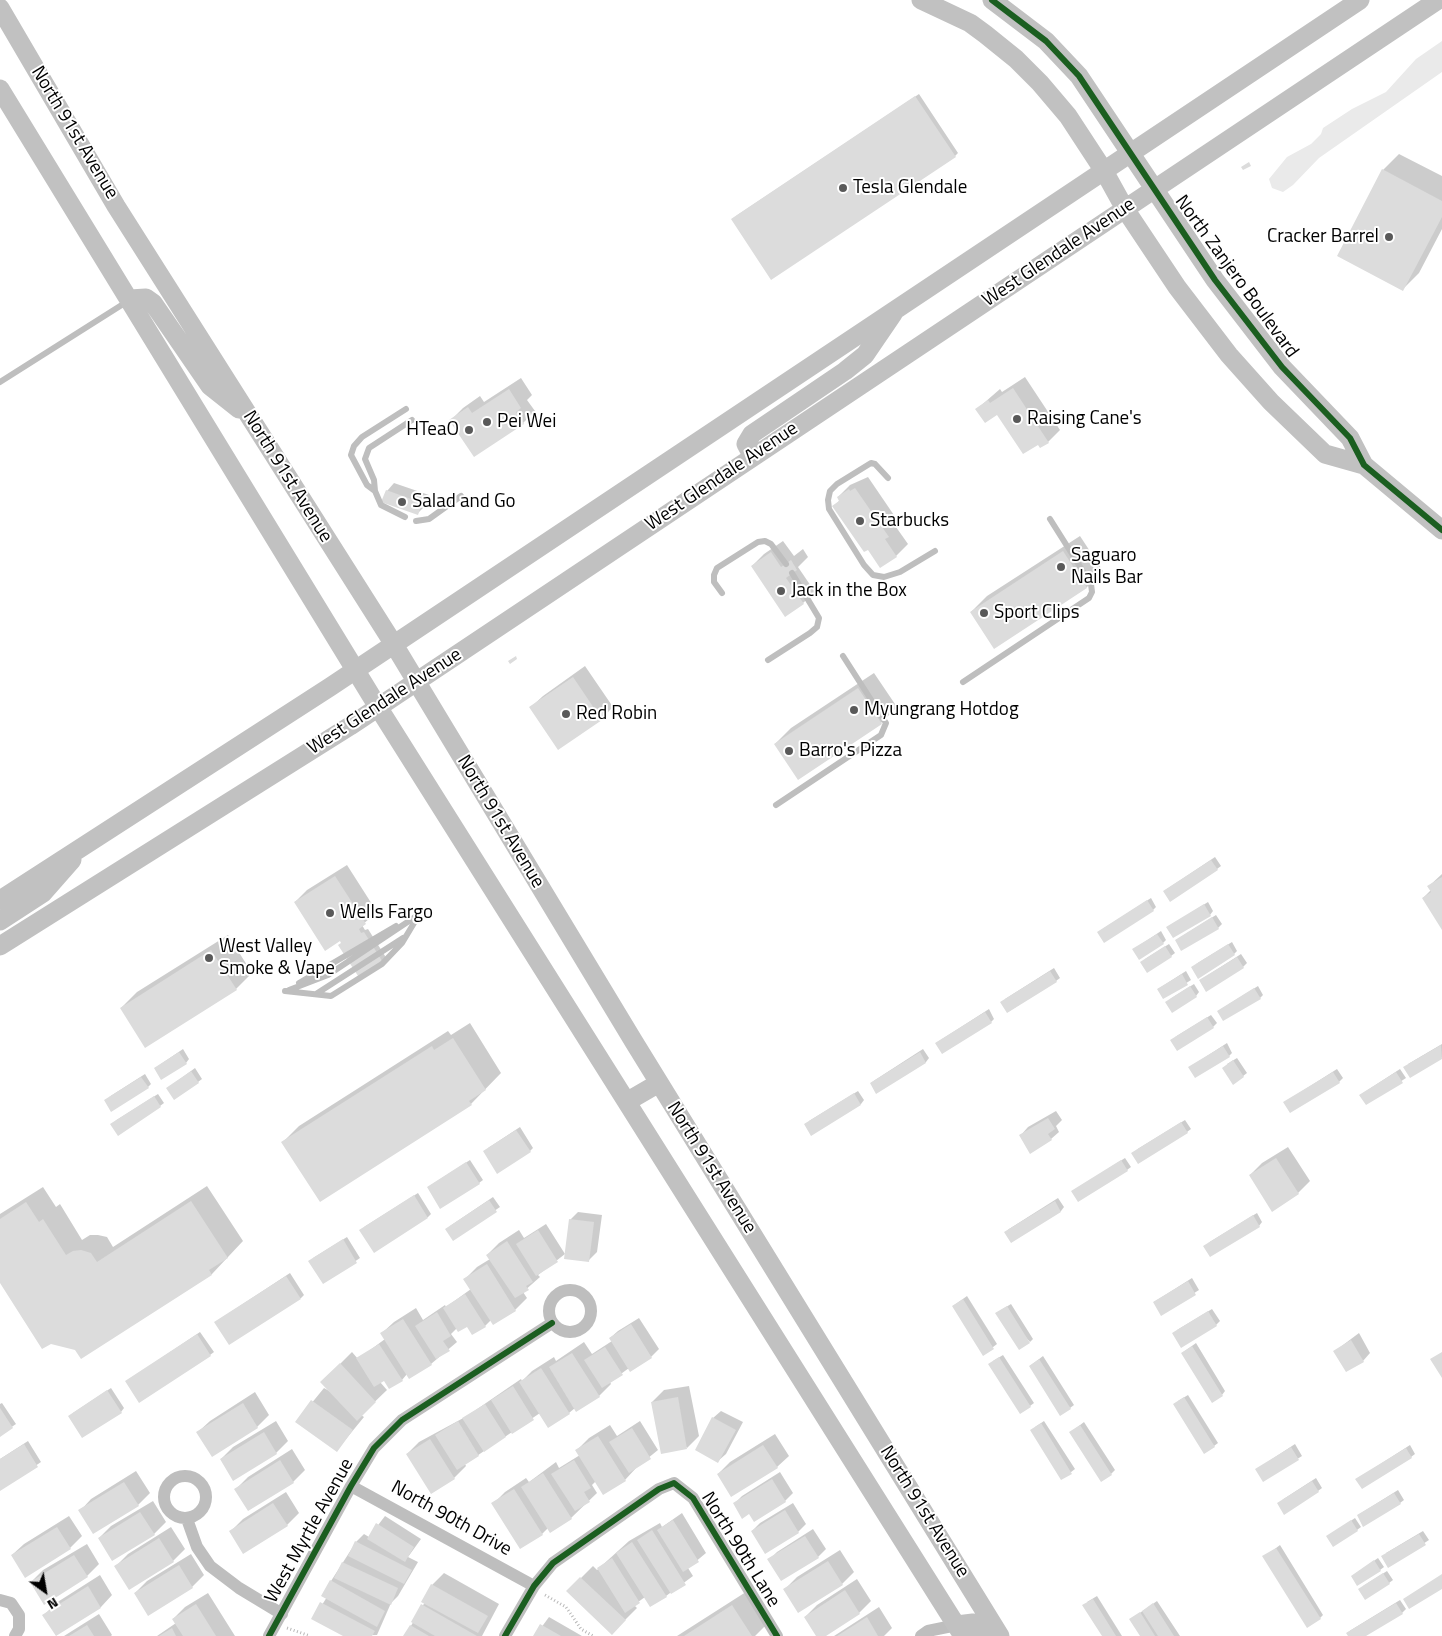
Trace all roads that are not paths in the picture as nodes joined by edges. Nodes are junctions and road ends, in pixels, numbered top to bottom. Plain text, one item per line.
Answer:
1 (921, 0) edge
2 (992, 0) edge
3 (1360, 0) edge
4 (1438, 0) edge
5 (0, 8) edge
6 (0, 89) edge
7 (1130, 153) junction
8 (1104, 171) junction
9 (1154, 190) junction
10 (1125, 208) junction
11 (130, 300) junction
12 (896, 309) junction
13 (0, 382) edge
14 (406, 409) dead end
15 (251, 420) junction
16 (412, 420) dead end
17 (753, 456) junction
18 (1364, 465) junction
19 (888, 478) dead end
20 (375, 491) junction
21 (461, 496) dead end
22 (405, 517) dead end
23 (1050, 520) dead end
24 (416, 521) dead end
25 (1442, 530) edge
26 (935, 551) dead end
27 (786, 564) dead end
28 (792, 574) dead end
29 (722, 593) dead end
30 (393, 644) junction
31 (843, 656) dead end
32 (768, 660) dead end
33 (355, 670) junction
34 (416, 682) junction
35 (963, 682) dead end
36 (378, 707) junction
37 (776, 805) dead end
38 (86, 844) junction
39 (0, 900) edge
40 (0, 922) edge
41 (406, 936) junction
42 (0, 946) edge
43 (316, 994) junction
44 (659, 1083) junction
45 (628, 1101) junction
46 (552, 1323) dead end
47 (351, 1486) junction
48 (187, 1519) dead end
49 (534, 1586) junction
50 (0, 1600) edge
51 (279, 1619) junction
52 (956, 1632) edge
53 (14, 1636) edge
54 (269, 1636) edge
55 (505, 1636) edge
56 (777, 1636) edge
57 (921, 1636) edge
58 (982, 1636) edge
59 (1000, 1636) edge

1 - 8 main road, North Zanjero Boulevard
2 - 7 main road, North Zanjero Boulevard
3 - 7 main road
4 - 9 main road, West Glendale Avenue
5 - 15 main road, North 91st Avenue
6 - 11 main road, North 91st Avenue
7 - 8 main road
7 - 9 main road, North Zanjero Boulevard
8 - 10 main road, North Zanjero Boulevard
8 - 12 main road
9 - 10 main road, West Glendale Avenue
9 - 18 main road, North Zanjero Boulevard
10 - 17 main road, West Glendale Avenue
10 - 18 main road, North Zanjero Boulevard
11 - 13 lane
11 - 15 main road
11 - 33 main road, North 91st Avenue
12 - 17 main road
12 - 30 main road
14 - 20 lane
15 - 30 main road, North 91st Avenue
16 - 20 lane
17 - 34 main road, West Glendale Avenue
18 - 25 main road, North Zanjero Boulevard
19 - 26 lane
20 - 22 lane
21 - 24 lane
23 - 35 lane
27 - 29 lane
28 - 32 lane
30 - 33 main road
30 - 34 main road, North 91st Avenue
31 - 37 lane
33 - 36 main road, North 91st Avenue
33 - 38 main road
34 - 36 main road, West Glendale Avenue
34 - 44 main road, North 91st Avenue
36 - 42 main road, West Glendale Avenue
36 - 45 main road, North 91st Avenue
38 - 39 main road
38 - 40 main road
41 - 43 lane
41 - 43 lane
41 - 43 lane
44 - 45 main road
44 - 59 main road, North 91st Avenue
45 - 52 main road, North 91st Avenue
46 - 47 street, West Myrtle Avenue
47 - 49 street, North 90th Drive
47 - 51 street, West Myrtle Avenue
48 - 51 street
49 - 55 street
49 - 56 street, North 90th Lane
50 - 53 street
51 - 54 street, West Myrtle Avenue
52 - 57 street
52 - 58 main road

